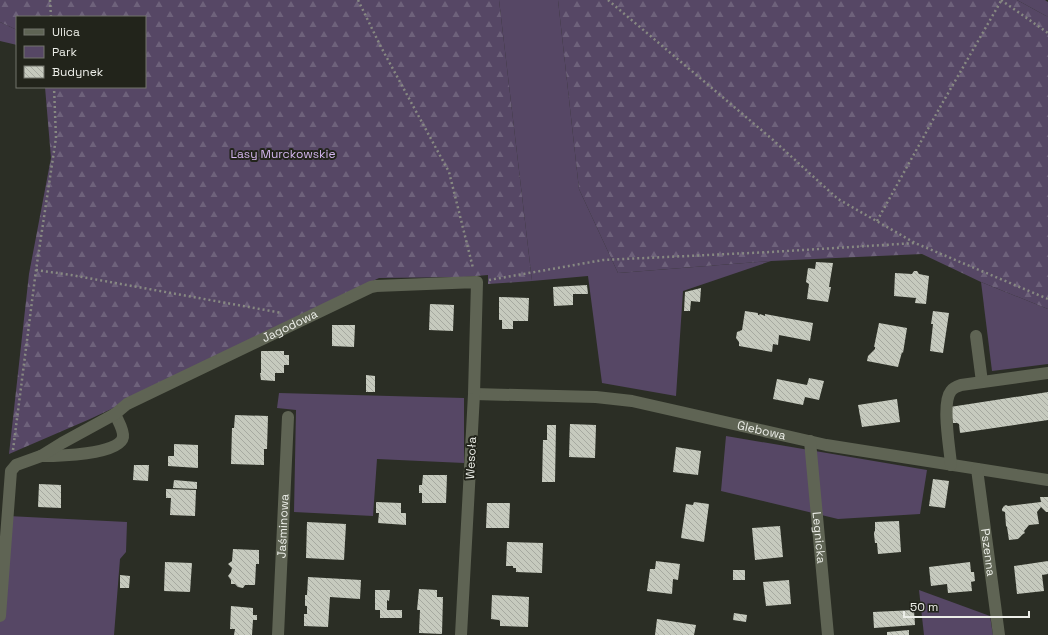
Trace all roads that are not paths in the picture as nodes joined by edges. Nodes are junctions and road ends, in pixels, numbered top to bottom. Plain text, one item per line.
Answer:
1 (477, 282) joint
2 (976, 336) dead end
3 (1048, 373) edge
4 (982, 382) junction
5 (474, 394) junction
6 (115, 414) junction
7 (288, 417) dead end
8 (810, 441) junction
9 (41, 456) junction
10 (951, 465) junction
11 (977, 469) junction
12 (1048, 480) edge
13 (0, 616) edge
14 (278, 635) edge
15 (461, 635) edge
16 (828, 635) edge
17 (999, 635) edge

1 - 5 street, Wesoła
1 - 6 street, Jagodowa
2 - 4 street
3 - 4 street
4 - 10 street
5 - 8 street, Glebowa
5 - 15 street, Wesoła
6 - 9 street, Jagodowa
6 - 9 street, Jagodowa
7 - 14 street, Jaśminowa
8 - 10 street, Glebowa
8 - 16 street, Legnicka
9 - 13 street, Jagodowa
10 - 11 street, Glebowa
11 - 12 street, Glebowa
11 - 17 street, Pszenna

